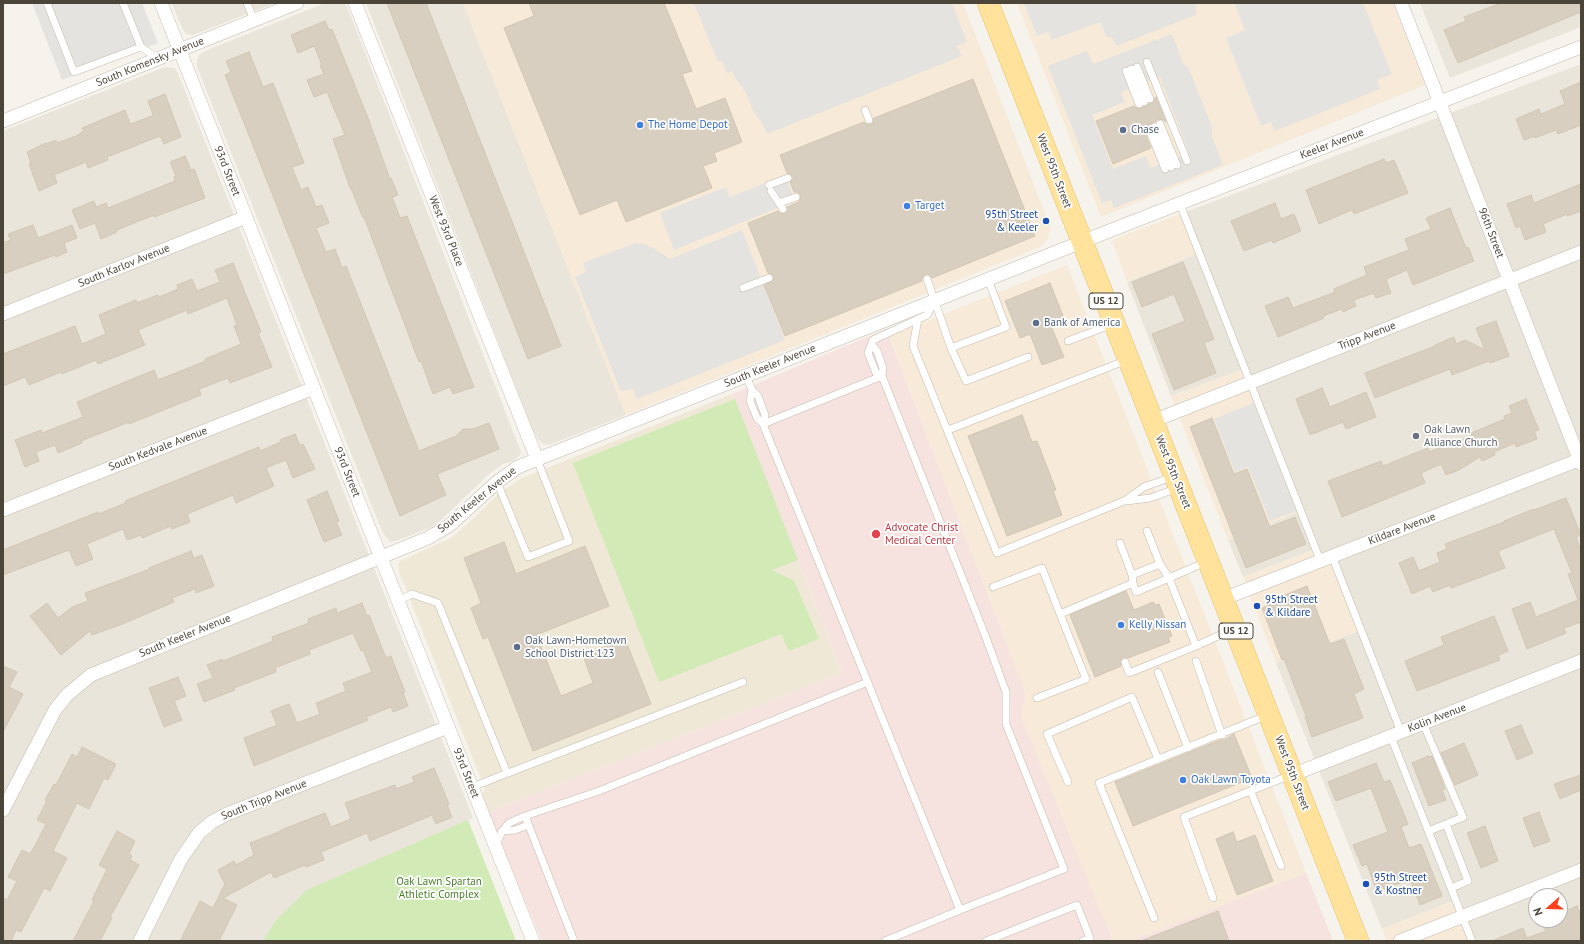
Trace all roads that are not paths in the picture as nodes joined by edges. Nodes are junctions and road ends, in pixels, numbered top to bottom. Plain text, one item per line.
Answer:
1 (47, 3) edge
2 (123, 3) edge
3 (161, 3) edge
4 (247, 3) edge
5 (297, 3) edge
6 (355, 3) edge
7 (988, 3) edge
8 (1401, 3) edge
9 (254, 20) junction
10 (140, 47) junction
11 (1581, 47) edge
12 (180, 50) junction
13 (159, 58) junction
14 (1147, 62) dead end
15 (1132, 69) joint
16 (1440, 102) junction
17 (865, 110) dead end
18 (869, 120) dead end
19 (3, 121) edge
20 (1155, 127) joint
21 (1186, 161) dead end
22 (788, 178) dead end
23 (796, 197) dead end
24 (1180, 204) junction
25 (246, 217) junction
26 (1082, 242) junction
27 (1581, 252) edge
28 (769, 278) dead end
29 (928, 279) dead end
30 (988, 279) junction
31 (1509, 281) junction
32 (744, 288) dead end
33 (935, 300) junction
34 (3, 314) edge
35 (918, 319) junction
36 (1114, 323) junction
37 (1068, 341) dead end
38 (951, 348) junction
39 (1028, 357) dead end
40 (1129, 360) junction
41 (746, 376) junction
42 (882, 376) junction
43 (1250, 382) junction
44 (314, 388) junction
45 (1153, 420) junction
46 (763, 424) junction
47 (948, 430) junction
48 (537, 459) junction
49 (1580, 461) edge
50 (1177, 481) junction
51 (497, 482) junction
52 (1124, 501) junction
53 (3, 510) edge
54 (1147, 531) dead end
55 (1120, 543) dead end
56 (380, 557) junction
57 (1326, 558) junction
58 (1208, 561) junction
59 (1160, 564) junction
60 (1132, 574) junction
61 (1169, 578) junction
62 (1133, 583) junction
63 (992, 587) dead end
64 (1223, 599) junction
65 (398, 600) junction
66 (1060, 614) junction
67 (1235, 628) junction
68 (1196, 646) junction
69 (1196, 660) dead end
70 (1581, 661) edge
71 (1125, 662) dead end
72 (1158, 672) dead end
73 (743, 682) dead end
74 (868, 682) junction
75 (1037, 698) dead end
76 (1269, 715) junction
77 (1423, 723) junction
78 (448, 727) junction
79 (1222, 734) junction
80 (1396, 734) junction
81 (1188, 748) junction
82 (1158, 759) junction
83 (507, 773) junction
84 (1292, 775) junction
85 (1068, 782) dead end
86 (472, 787) junction
87 (1251, 792) junction
88 (3, 810) edge
89 (525, 816) junction
90 (1446, 824) junction
91 (528, 825) junction
92 (1429, 831) junction
93 (502, 832) junction
94 (495, 846) junction
95 (1281, 866) dead end
96 (1581, 870) edge
97 (1451, 888) junction
98 (1213, 898) dead end
99 (960, 910) junction
100 (1462, 917) junction
101 (1154, 918) dead end
102 (990, 940) edge
103 (140, 941) edge
104 (532, 941) edge
105 (574, 941) edge
106 (885, 941) edge
107 (1083, 941) edge
108 (1358, 941) edge
109 (1400, 941) edge
110 (1472, 941) edge

1 - 10 lane
2 - 10 lane
3 - 12 street, 93rd Street
4 - 9 lane
5 - 9 street, South Komensky Avenue
6 - 48 street, West 93rd Place
7 - 26 main road, West 95th Street / US 12
8 - 16 street, 96th Street
9 - 12 street, South Komensky Avenue
10 - 13 lane
11 - 16 street, Keeler Avenue
12 - 13 street, South Komensky Avenue
12 - 25 street, 93rd Street
13 - 19 street, South Komensky Avenue
14 - 21 lane
15 - 15 lane
16 - 24 street, Keeler Avenue
16 - 31 street, 96th Street
17 - 18 lane
20 - 20 lane
22 - 23 lane
24 - 26 street, Keeler Avenue
24 - 43 lane
25 - 34 street, South Karlov Avenue
25 - 44 street, 93rd Street
26 - 30 street, South Keeler Avenue
26 - 36 main road, West 95th Street / US 12
27 - 31 street, Tripp Avenue
28 - 32 lane
29 - 33 lane
30 - 33 street, South Keeler Avenue
30 - 38 lane
31 - 43 street, Tripp Avenue
31 - 49 street, 96th Street
33 - 35 lane
33 - 38 lane
33 - 41 street, South Keeler Avenue
35 - 42 lane
35 - 47 lane
36 - 37 lane
36 - 40 main road, West 95th Street / US 12
38 - 39 lane
40 - 45 main road, West 95th Street / US 12
40 - 47 lane
41 - 46 lane
41 - 48 street, South Keeler Avenue
42 - 46 lane
42 - 99 lane
43 - 45 street, Tripp Avenue
43 - 57 lane
44 - 53 street, South Kedvale Avenue
44 - 56 street, 93rd Street
45 - 50 main road, West 95th Street / US 12
46 - 74 lane
47 - 52 lane
48 - 51 street, South Keeler Avenue
48 - 51 lane
49 - 57 street, Kildare Avenue
50 - 52 lane
50 - 52 lane
50 - 58 main road, West 95th Street / US 12
51 - 56 street, South Keeler Avenue
54 - 59 lane
55 - 60 lane
56 - 65 street, 93rd Street
56 - 88 street, South Keeler Avenue
57 - 64 street, Kildare Avenue
57 - 80 lane
58 - 61 lane
58 - 64 main road, West 95th Street / US 12
59 - 60 lane
59 - 61 lane
60 - 62 lane
61 - 62 lane
61 - 68 lane
62 - 66 lane
63 - 66 lane
64 - 67 main road, West 95th Street / US 12
65 - 78 street, 93rd Street
65 - 83 lane
66 - 75 lane
67 - 68 lane
67 - 76 main road, West 95th Street / US 12
68 - 71 lane
69 - 79 lane
70 - 77 street, Kolin Avenue
72 - 81 lane
73 - 83 lane
74 - 89 lane
74 - 99 lane
76 - 79 lane
76 - 84 main road, West 95th Street / US 12
77 - 80 street, Kolin Avenue
77 - 90 lane
78 - 86 street, 93rd Street
78 - 103 street, South Tripp Avenue
79 - 81 lane
80 - 84 street, Kolin Avenue
80 - 92 lane
81 - 82 lane
82 - 85 lane
82 - 101 lane
83 - 86 lane
84 - 87 lane
84 - 108 main road, West 95th Street / US 12
86 - 94 street, 93rd Street
87 - 95 lane
87 - 98 lane
89 - 91 lane
89 - 93 lane
90 - 92 lane
90 - 97 lane
91 - 93 lane
91 - 105 lane
92 - 97 lane
93 - 94 lane
94 - 104 street, 93rd Street
96 - 100 street
97 - 100 lane
99 - 106 lane
100 - 109 street
100 - 110 lane
102 - 107 lane

